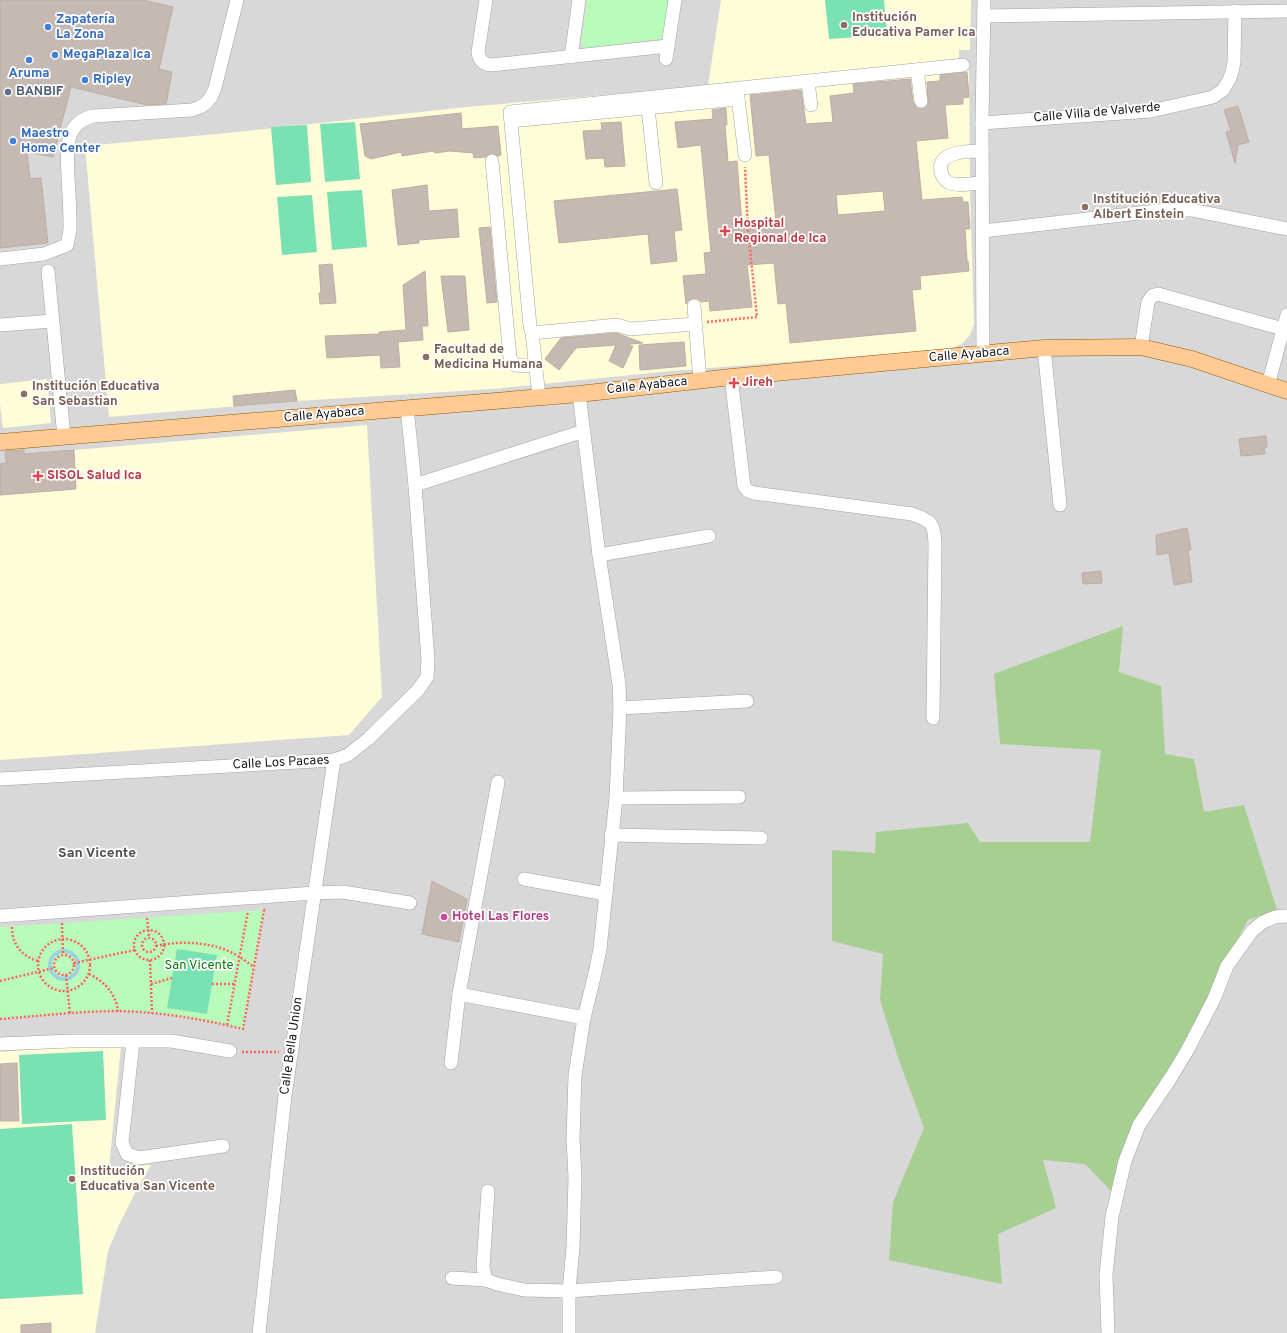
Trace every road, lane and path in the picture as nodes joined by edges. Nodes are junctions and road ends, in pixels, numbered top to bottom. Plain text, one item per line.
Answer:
1 (237, 0) edge
2 (486, 0) edge
3 (579, 0) edge
4 (675, 0) edge
5 (984, 0) edge
6 (1179, 6) edge
7 (1281, 7) edge
8 (1235, 11) junction
9 (984, 16) junction
10 (668, 46) junction
11 (571, 57) junction
12 (666, 59) dead end
13 (963, 65) dead end
14 (917, 70) junction
15 (808, 82) junction
16 (738, 94) junction
17 (921, 101) dead end
18 (811, 105) dead end
19 (648, 108) junction
20 (510, 121) junction
21 (982, 122) junction
22 (982, 151) junction
23 (745, 155) joint
24 (515, 168) junction
25 (656, 183) dead end
26 (982, 183) junction
27 (1287, 229) edge
28 (983, 231) junction
29 (522, 242) junction
30 (499, 243) junction
31 (0, 259) edge
32 (48, 271) dead end
33 (694, 306) dead end
34 (1287, 316) edge
35 (52, 321) junction
36 (695, 324) junction
37 (0, 325) edge
38 (1283, 329) junction
39 (532, 333) junction
40 (1141, 347) junction
41 (1044, 348) junction
42 (983, 354) junction
43 (535, 364) junction
44 (731, 377) junction
45 (700, 380) junction
46 (1268, 385) junction
47 (1287, 391) edge
48 (579, 394) junction
49 (539, 397) junction
50 (407, 408) junction
51 (584, 431) junction
52 (64, 438) junction
53 (0, 442) edge
54 (415, 485) junction
55 (1060, 505) dead end
56 (709, 536) dead end
57 (599, 556) junction
58 (747, 701) dead end
59 (620, 708) junction
60 (933, 718) dead end
61 (334, 760) junction
62 (0, 779) edge
63 (498, 782) dead end
64 (739, 797) dead end
65 (616, 798) junction
66 (611, 835) junction
67 (761, 838) dead end
68 (524, 879) dead end
69 (314, 893) junction
70 (606, 894) junction
71 (410, 903) dead end
72 (259, 910) dead end
73 (248, 911) junction
74 (254, 911) dead end
75 (240, 912) dead end
76 (1287, 916) edge
77 (140, 918) dead end
78 (3, 921) edge
79 (62, 922) junction
80 (70, 922) dead end
81 (55, 923) dead end
82 (12, 926) junction
83 (19, 926) dead end
84 (148, 930) junction
85 (149, 938) junction
86 (63, 939) junction
87 (164, 944) junction
88 (156, 946) junction
89 (135, 950) junction
90 (62, 955) junction
91 (240, 957) junction
92 (91, 960) junction
93 (150, 960) junction
94 (38, 961) junction
95 (74, 963) junction
96 (254, 967) junction
97 (54, 968) junction
98 (38, 971) junction
99 (89, 974) junction
100 (66, 975) junction
101 (172, 978) dead end
102 (0, 981) edge
103 (151, 984) junction
104 (212, 984) dead end
105 (234, 984) junction
106 (67, 992) junction
107 (459, 994) junction
108 (118, 1011) junction
109 (70, 1013) junction
110 (152, 1013) junction
111 (584, 1018) junction
112 (0, 1019) edge
113 (227, 1025) junction
114 (133, 1042) junction
115 (0, 1044) edge
116 (230, 1051) joint
117 (291, 1052) junction
118 (451, 1062) dead end
119 (224, 1146) dead end
120 (488, 1191) dead end
121 (776, 1277) dead end
122 (452, 1278) dead end
123 (486, 1280) junction
124 (569, 1291) junction
125 (259, 1333) edge
126 (569, 1333) edge
127 (1108, 1333) edge

1 - 31 street
2 - 11 street
3 - 11 street
4 - 10 street
5 - 9 street
6 - 8 street
6 - 9 street
7 - 8 street
8 - 21 street, Calle Villa de Valverde
9 - 21 street
10 - 11 street
10 - 12 street
13 - 14 street
14 - 15 street
14 - 17 street
15 - 16 street
15 - 18 street
16 - 19 street
16 - 20 street
16 - 23 street
19 - 20 street
19 - 25 street
20 - 24 street
21 - 22 street
22 - 26 street
22 - 26 street
23 - 36 path
24 - 29 street
24 - 30 street
26 - 28 street
27 - 28 street
28 - 42 street
29 - 30 street
29 - 39 street
30 - 43 street
32 - 35 street
33 - 36 street
34 - 38 street
35 - 37 street
35 - 52 street
36 - 39 street
36 - 45 street
38 - 40 street
38 - 46 street
39 - 43 street
40 - 41 main road, Calle Ayabaca
40 - 46 main road, Calle Ayabaca
41 - 42 main road, Calle Ayabaca
41 - 55 street
42 - 44 main road, Calle Ayabaca
43 - 49 street
44 - 45 main road, Calle Ayabaca
44 - 60 street
45 - 48 main road, Calle Ayabaca
46 - 47 main road, Calle Ayabaca
48 - 49 main road, Calle Ayabaca
48 - 51 street
49 - 50 main road, Calle Ayabaca
50 - 52 main road, Calle Ayabaca
50 - 54 street, Calle Los Pacaes
51 - 54 street
51 - 57 street
52 - 53 main road, Calle Ayabaca
54 - 61 street, Calle Los Pacaes
56 - 57 street
57 - 59 street
58 - 59 street
59 - 65 street
61 - 62 street, Calle Los Pacaes
61 - 69 street, Calle Bella Union
63 - 107 street
64 - 65 street
65 - 66 street
66 - 67 street
66 - 70 street
68 - 70 street
69 - 71 street
69 - 78 street
69 - 117 street, Calle Bella Union
70 - 111 street
72 - 96 path
73 - 74 path
73 - 75 path
73 - 91 path
76 - 127 street
77 - 84 path
78 - 82 path
79 - 80 path
79 - 81 path
79 - 86 path
82 - 83 path
82 - 94 path
84 - 85 path
84 - 87 path
84 - 89 path
85 - 88 path
85 - 88 path
86 - 90 path
86 - 92 path
86 - 94 path
87 - 88 path
87 - 91 path
87 - 93 path
89 - 92 path
89 - 93 path
90 - 95 path
90 - 97 path
91 - 96 path
91 - 105 path
92 - 95 path
92 - 99 path
93 - 103 path
94 - 98 path
95 - 100 path
96 - 113 path
97 - 98 path
97 - 100 path
98 - 102 path
98 - 106 path
99 - 106 path
99 - 108 path
100 - 106 path
101 - 103 path
103 - 110 path
104 - 105 path
105 - 113 path
106 - 109 path
107 - 111 street
107 - 118 street
108 - 109 path
108 - 110 path
109 - 112 path
110 - 113 path
111 - 124 street
114 - 115 street
114 - 116 street
114 - 119 street
116 - 117 path
117 - 125 street, Calle Bella Union
120 - 123 street
121 - 124 street
122 - 123 street
123 - 124 street
124 - 126 street

